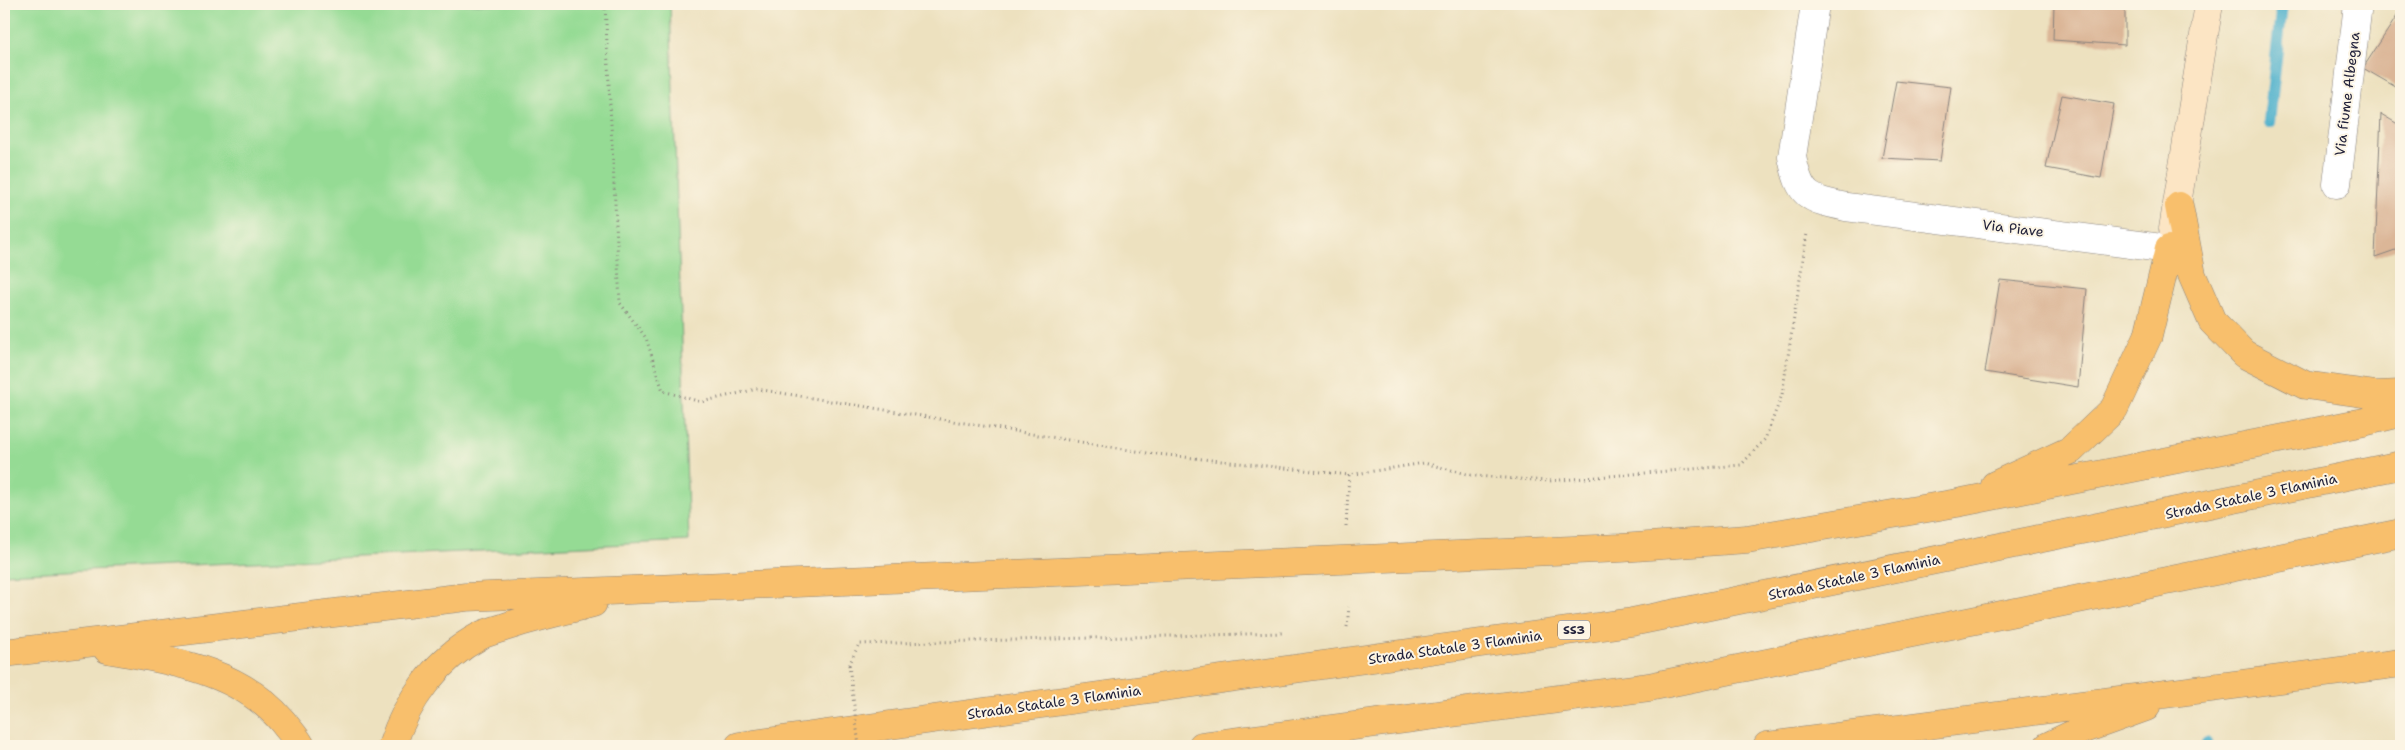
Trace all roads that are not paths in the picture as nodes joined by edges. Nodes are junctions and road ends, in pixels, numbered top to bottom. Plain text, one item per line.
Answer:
1 (1815, 4) edge
2 (2209, 4) edge
3 (2358, 4) edge
4 (2337, 184) dead end
5 (2178, 206) junction
6 (2169, 249) junction
7 (2401, 394) edge
8 (2401, 413) edge
9 (2401, 465) edge
10 (1957, 503) junction
11 (2401, 533) edge
12 (654, 589) junction
13 (80, 644) junction
14 (4, 653) edge
15 (2401, 663) edge
16 (2190, 692) junction
17 (301, 746) edge
18 (392, 746) edge
19 (739, 746) edge
20 (1202, 746) edge
21 (1767, 746) edge
22 (2048, 746) edge

1 - 6 street, Via Piave
2 - 5 main road
3 - 4 street, Via fiume Albegna
5 - 6 main road
5 - 7 highway
6 - 10 highway
8 - 10 highway
9 - 19 highway, Strada Statale 3 Flaminia / SS3
10 - 12 highway
11 - 20 highway
12 - 13 highway
12 - 18 highway
13 - 14 highway
13 - 17 highway
15 - 16 highway
16 - 21 highway
16 - 22 highway

